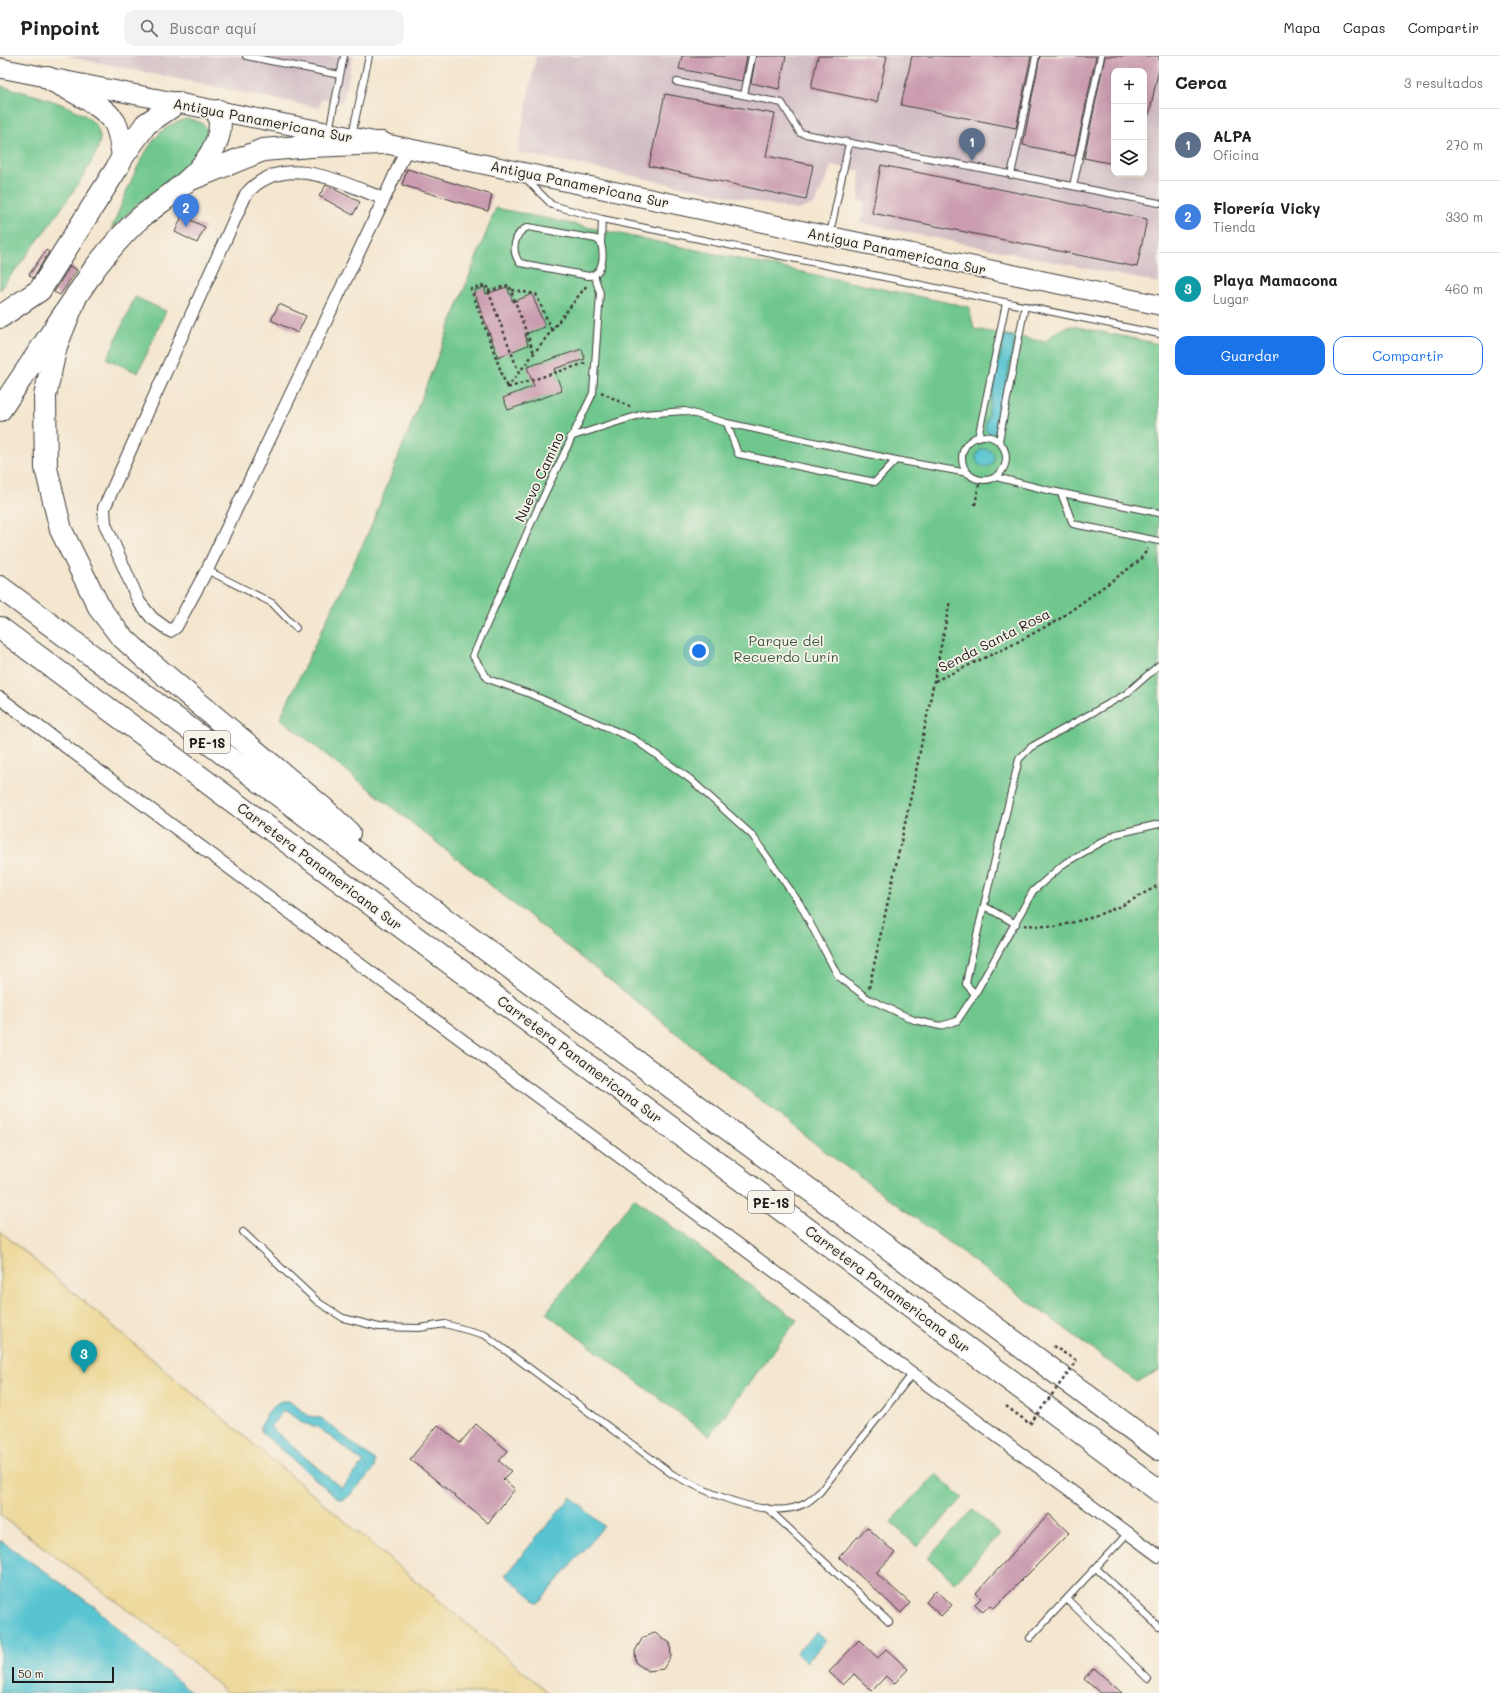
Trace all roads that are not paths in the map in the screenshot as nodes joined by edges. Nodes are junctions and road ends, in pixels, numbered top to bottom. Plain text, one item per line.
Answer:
1 (246, 56) edge
2 (344, 56) edge
3 (369, 56) edge
4 (752, 56) edge
5 (1036, 56) edge
6 (1101, 56) edge
7 (0, 68) edge
8 (340, 75) junction
9 (48, 78) junction
10 (677, 82) dead end
11 (744, 95) junction
12 (177, 103) junction
13 (219, 111) junction
14 (329, 132) junction
15 (352, 137) junction
16 (382, 143) junction
17 (850, 144) junction
18 (407, 148) junction
19 (123, 156) junction
20 (518, 172) junction
21 (1011, 175) junction
22 (191, 179) junction
23 (1073, 186) junction
24 (384, 199) junction
25 (1159, 203) edge
26 (602, 219) junction
27 (829, 236) junction
28 (601, 244) junction
29 (594, 276) junction
30 (77, 294) junction
31 (1006, 303) junction
32 (1159, 305) edge
33 (1025, 306) junction
34 (0, 316) edge
35 (1159, 334) edge
36 (0, 410) edge
37 (727, 423) junction
38 (570, 437) junction
39 (978, 438) junction
40 (998, 442) junction
41 (896, 460) junction
42 (968, 473) junction
43 (996, 477) junction
44 (1061, 493) junction
45 (1159, 513) edge
46 (1157, 541) edge
47 (207, 570) junction
48 (0, 587) edge
49 (0, 628) edge
50 (296, 628) dead end
51 (1159, 665) edge
52 (0, 698) edge
53 (1159, 824) edge
54 (415, 897) junction
55 (984, 906) junction
56 (1016, 924) junction
57 (975, 994) junction
58 (243, 1232) dead end
59 (913, 1373) junction
60 (1159, 1449) edge
61 (1159, 1491) edge
62 (768, 1508) junction
63 (1128, 1533) junction
64 (1159, 1556) edge
65 (1096, 1568) junction
66 (1067, 1599) junction
67 (889, 1622) dead end
68 (1159, 1627) edge
69 (1030, 1638) dead end
70 (1148, 1679) dead end

1 - 8 lane
2 - 8 lane
3 - 15 lane
4 - 11 lane
5 - 21 lane
6 - 23 lane
7 - 9 main road, Antigua Panamericana Sur
8 - 14 lane
9 - 12 main road, Antigua Panamericana Sur
9 - 19 highway
10 - 11 lane
11 - 17 lane
12 - 13 main road, Antigua Panamericana Sur
12 - 19 highway
13 - 14 main road, Antigua Panamericana Sur
13 - 22 highway
14 - 15 main road, Antigua Panamericana Sur
15 - 16 main road, Antigua Panamericana Sur
16 - 18 main road, Antigua Panamericana Sur
16 - 22 highway
17 - 21 lane
17 - 27 lane
18 - 20 main road, Antigua Panamericana Sur
18 - 24 street
19 - 34 highway
20 - 26 lane
20 - 27 main road, Antigua Panamericana Sur
21 - 23 lane
22 - 30 highway
23 - 25 lane
24 - 47 street
24 - 47 street
26 - 28 lane
26 - 31 lane
27 - 32 main road, Antigua Panamericana Sur
28 - 29 lane
28 - 29 lane
29 - 38 lane, Nuevo Camino
30 - 36 highway
30 - 54 highway
31 - 33 lane
31 - 39 lane
33 - 35 lane
33 - 40 lane
37 - 38 lane
37 - 41 lane
37 - 41 lane
38 - 57 lane, Nuevo Camino
39 - 40 lane
39 - 42 lane
40 - 43 lane
41 - 42 lane
42 - 43 lane
43 - 44 lane
44 - 45 lane
44 - 46 lane
47 - 50 lane
48 - 54 highway, PE-1S
49 - 61 highway, Carretera Panamericana Sur / PE-1S
51 - 55 lane
52 - 59 street
53 - 56 lane
54 - 60 highway, PE-1S
55 - 56 lane
55 - 57 lane
56 - 57 lane
58 - 62 lane
59 - 62 lane
59 - 63 street
62 - 67 lane
63 - 64 street
63 - 65 lane
65 - 66 lane
65 - 68 lane
66 - 69 lane
66 - 70 lane

